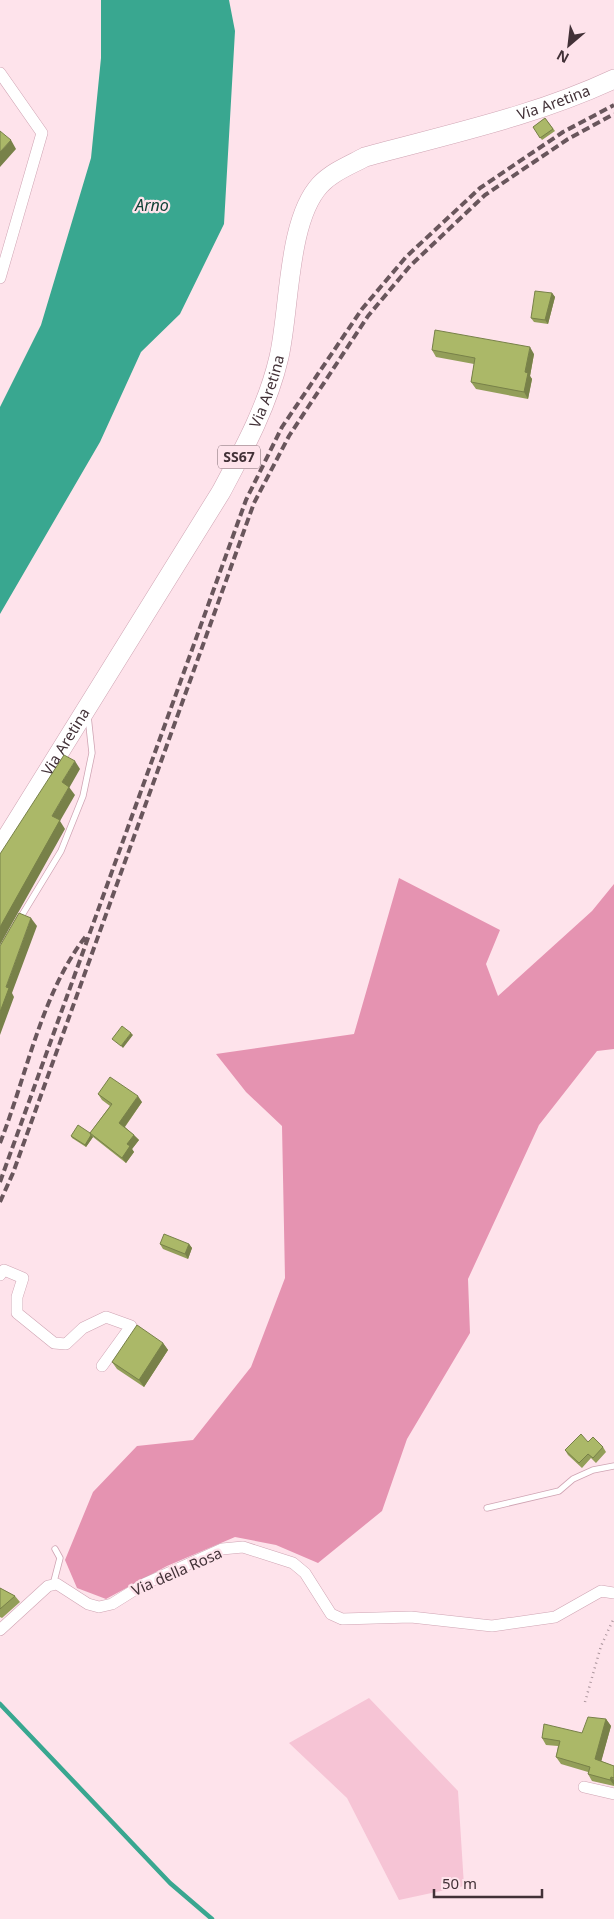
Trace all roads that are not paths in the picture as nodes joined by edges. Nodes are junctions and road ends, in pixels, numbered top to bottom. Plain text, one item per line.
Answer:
1 (0, 73) edge
2 (614, 79) edge
3 (0, 278) edge
4 (87, 707) junction
5 (0, 848) edge
6 (17, 924) edge
7 (0, 1275) edge
8 (102, 1366) dead end
9 (614, 1466) edge
10 (487, 1508) dead end
11 (55, 1549) dead end
12 (53, 1585) junction
13 (614, 1593) edge
14 (0, 1630) edge
15 (584, 1787) dead end
16 (614, 1794) edge

1 - 3 street
2 - 4 main road, Via Aretina / SS67
4 - 5 main road, Via Aretina / SS67
4 - 6 lane
7 - 8 street
9 - 10 lane
11 - 12 lane
12 - 13 street, Via della Rosa
12 - 14 street
15 - 16 street

